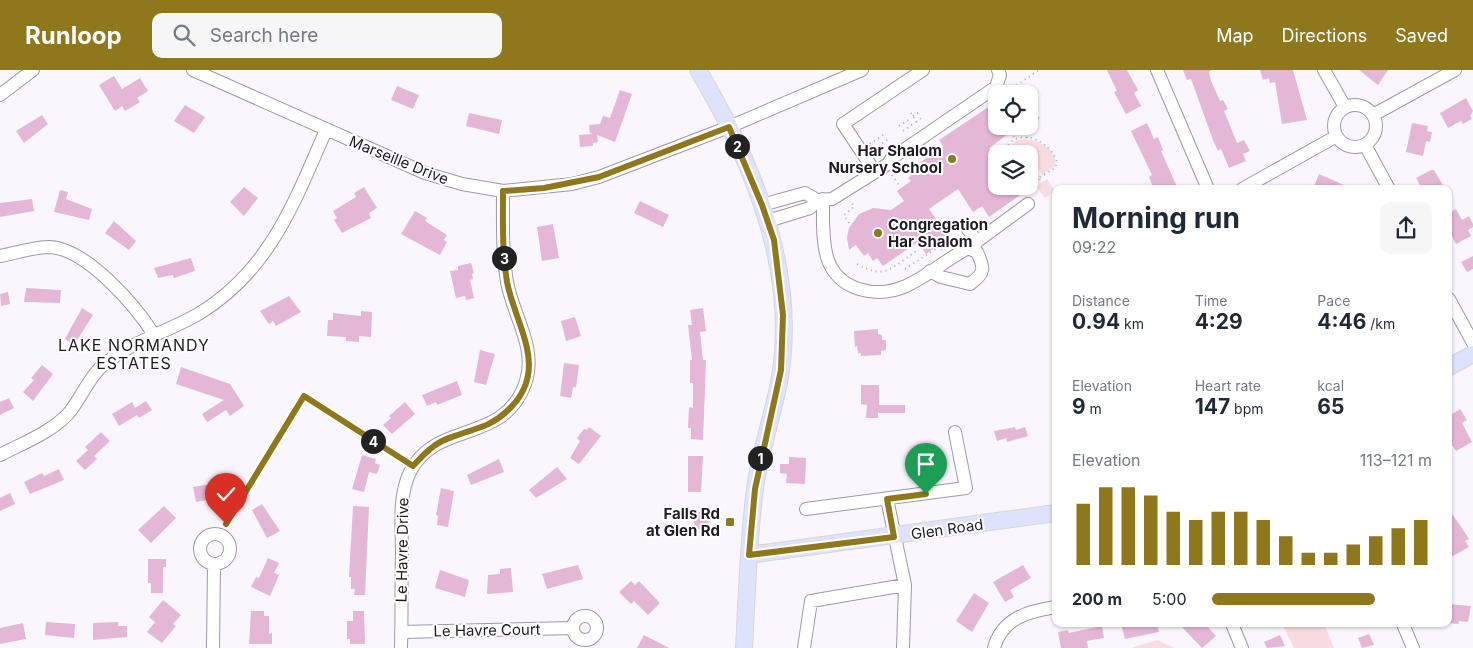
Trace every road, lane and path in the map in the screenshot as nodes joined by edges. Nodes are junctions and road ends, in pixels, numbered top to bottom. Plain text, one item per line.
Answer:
1 (33, 70) edge
2 (193, 70) edge
3 (698, 70) edge
4 (862, 70) edge
5 (924, 70) edge
6 (998, 70) edge
7 (1040, 70) edge
8 (1157, 70) edge
9 (1324, 70) edge
10 (1455, 70) edge
11 (837, 75) edge
12 (1018, 85) edge
13 (0, 95) edge
14 (1344, 107) junction
15 (921, 111) dead end
16 (1373, 115) junction
17 (913, 116) dead end
18 (924, 116) dead end
19 (910, 119) dead end
20 (916, 122) dead end
21 (913, 124) dead end
22 (899, 126) dead end
23 (729, 127) junction
24 (326, 130) junction
25 (903, 131) dead end
26 (886, 133) dead end
27 (1013, 135) edge
28 (1028, 135) edge
29 (1335, 137) junction
30 (890, 138) dead end
31 (1027, 138) junction
32 (1016, 140) junction
33 (870, 144) dead end
34 (1008, 145) edge
35 (1365, 145) junction
36 (874, 150) dead end
37 (874, 172) junction
38 (891, 174) dead end
39 (1040, 177) joint
40 (1038, 183) edge
41 (1206, 185) edge
42 (1249, 185) edge
43 (1387, 185) edge
44 (900, 187) dead end
45 (503, 191) junction
46 (820, 200) junction
47 (1028, 204) dead end
48 (762, 205) junction
49 (768, 221) junction
50 (965, 225) dead end
51 (972, 245) junction
52 (911, 247) dead end
53 (945, 253) dead end
54 (0, 256) edge
55 (857, 264) dead end
56 (905, 270) dead end
57 (930, 271) junction
58 (1452, 304) edge
59 (154, 335) junction
60 (1473, 343) edge
61 (1473, 354) edge
62 (1452, 365) edge
63 (955, 432) dead end
64 (0, 454) edge
65 (413, 466) junction
66 (887, 499) junction
67 (806, 509) dead end
68 (1052, 514) edge
69 (220, 534) junction
70 (894, 537) junction
71 (749, 555) junction
72 (214, 564) junction
73 (905, 584) junction
74 (1052, 608) edge
75 (1233, 627) edge
76 (1404, 627) edge
77 (573, 628) dead end
78 (401, 632) junction
79 (213, 648) edge
80 (401, 648) edge
81 (744, 648) edge
82 (804, 648) edge
83 (903, 648) edge
84 (994, 648) edge
85 (1242, 648) edge
86 (1413, 648) edge

1 - 13 street
2 - 24 street, Marseille Drive
3 - 23 main road
4 - 11 street, Marseille Drive
5 - 37 street
6 - 37 street
7 - 12 path
8 - 41 street
9 - 14 street
10 - 16 street
11 - 23 street, Marseille Drive
14 - 16 street
14 - 29 street
15 - 17 path
16 - 35 street
18 - 20 path
19 - 22 path
21 - 25 path
23 - 45 street, Marseille Drive
23 - 48 main road
24 - 45 street, Marseille Drive
24 - 59 street
26 - 33 path
27 - 32 path
28 - 31 path
29 - 35 street
29 - 42 street
30 - 36 path
31 - 32 path
31 - 39 path
32 - 34 path
35 - 43 street
37 - 46 street
38 - 44 path
39 - 40 path
45 - 65 street, Le Havre Drive
46 - 48 street
46 - 49 street
46 - 57 street
47 - 51 street
48 - 49 main road
49 - 71 main road
50 - 51 street
51 - 57 street
51 - 57 street
52 - 55 path
53 - 56 path
54 - 59 street
58 - 60 street
59 - 64 street
61 - 62 main road
63 - 66 street
65 - 69 path
65 - 78 street, Le Havre Drive
66 - 67 street
66 - 70 street
68 - 70 main road, Glen Road
69 - 72 street
69 - 72 street
70 - 71 main road, Glen Road
70 - 73 street
71 - 81 main road
72 - 79 street
73 - 82 street
73 - 83 street
74 - 84 street
75 - 85 street
76 - 86 street
77 - 78 street, Le Havre Court
78 - 80 street, Le Havre Drive

